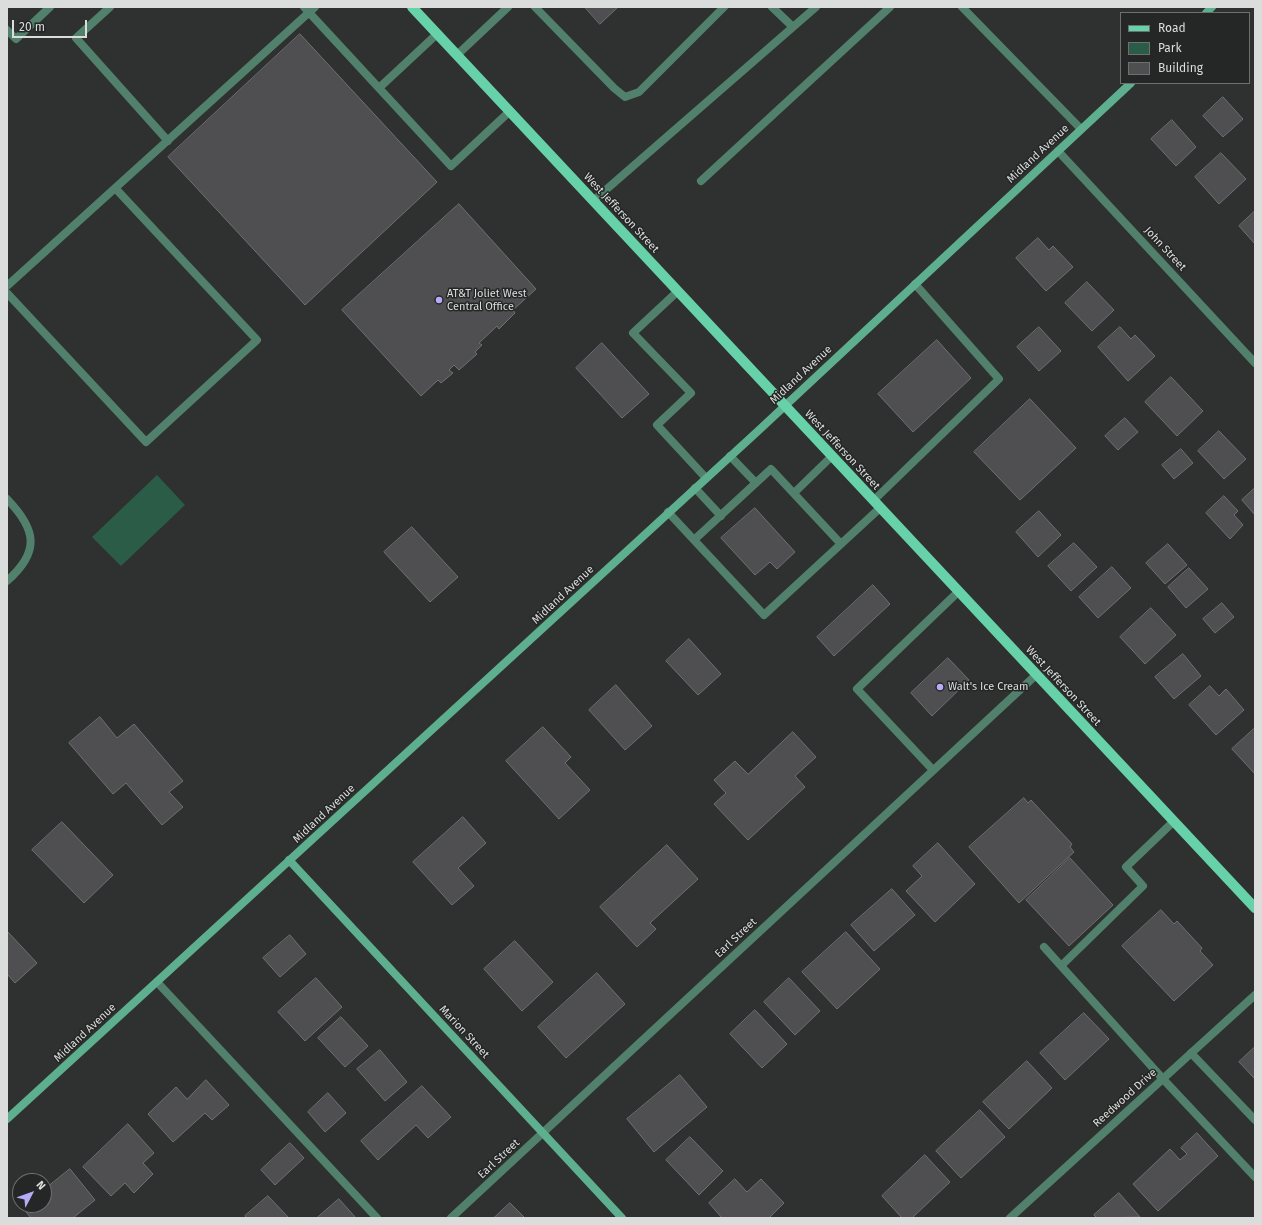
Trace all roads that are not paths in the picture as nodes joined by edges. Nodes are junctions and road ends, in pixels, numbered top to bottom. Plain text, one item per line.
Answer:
1 (50, 7) edge
2 (110, 7) edge
3 (412, 7) edge
4 (508, 7) edge
5 (535, 7) edge
6 (724, 7) edge
7 (772, 7) edge
8 (816, 7) edge
9 (890, 7) edge
10 (962, 7) edge
11 (309, 9) edge
12 (793, 27) junction
13 (7, 30) edge
14 (437, 34) junction
15 (457, 55) junction
16 (1130, 84) edge
17 (379, 88) junction
18 (509, 112) junction
19 (1081, 129) junction
20 (168, 141) junction
21 (1058, 151) junction
22 (701, 181) dead end
23 (116, 189) junction
24 (593, 201) junction
25 (916, 284) junction
26 (7, 286) edge
27 (678, 291) junction
28 (7, 293) edge
29 (1255, 363) edge
30 (784, 406) junction
31 (730, 456) junction
32 (832, 456) junction
33 (706, 478) junction
34 (756, 483) junction
35 (695, 488) junction
36 (794, 493) junction
37 (7, 499) edge
38 (877, 505) junction
39 (668, 512) junction
40 (720, 516) junction
41 (694, 540) junction
42 (841, 544) junction
43 (7, 581) edge
44 (958, 592) junction
45 (1036, 675) junction
46 (933, 770) junction
47 (1173, 822) junction
48 (289, 860) junction
49 (1255, 908) edge
50 (1044, 947) dead end
51 (1061, 966) junction
52 (157, 982) junction
53 (1255, 995) edge
54 (1191, 1053) junction
55 (1163, 1079) junction
56 (7, 1119) edge
57 (1255, 1120) edge
58 (543, 1133) junction
59 (1255, 1177) edge
60 (377, 1218) edge
61 (451, 1218) edge
62 (622, 1218) edge
63 (1010, 1218) edge

1 - 13 street
2 - 20 street
3 - 14 main road, West Jefferson Street
4 - 15 street
5 - 6 street
7 - 12 street
8 - 12 street
9 - 22 street
10 - 19 street
11 - 17 street
11 - 20 street
12 - 24 street
14 - 15 main road, West Jefferson Street
14 - 17 street
15 - 18 main road, West Jefferson Street
16 - 19 street, Midland Avenue
17 - 18 street
18 - 24 main road, West Jefferson Street
19 - 21 street, Midland Avenue
20 - 23 street
21 - 25 street, Midland Avenue
21 - 29 street, John Street
23 - 26 street
23 - 28 street
24 - 27 main road, West Jefferson Street
25 - 30 street, Midland Avenue
25 - 38 street
27 - 30 main road, West Jefferson Street
27 - 33 street
30 - 31 street, Midland Avenue
30 - 32 main road, West Jefferson Street
31 - 33 street, Midland Avenue
31 - 34 street
32 - 36 street
32 - 38 main road, West Jefferson Street
33 - 35 street, Midland Avenue
34 - 36 street
34 - 40 street
35 - 39 street, Midland Avenue
35 - 40 street
36 - 42 street
37 - 43 street
38 - 42 street
38 - 44 main road, West Jefferson Street
39 - 41 street
39 - 48 street, Midland Avenue
40 - 41 street
41 - 42 street
44 - 45 main road, West Jefferson Street
44 - 46 street
45 - 46 street, Earl Street
45 - 47 main road, West Jefferson Street
46 - 58 street, Earl Street
47 - 49 main road, West Jefferson Street
47 - 51 street
48 - 52 street, Midland Avenue
48 - 58 street, Marion Street
50 - 51 street
51 - 55 street
52 - 56 street, Midland Avenue
52 - 60 street
53 - 54 street, Reedwood Drive
54 - 55 street, Reedwood Drive
54 - 57 street
55 - 59 street
55 - 63 street, Reedwood Drive
58 - 61 street, Earl Street
58 - 62 street, Marion Street

